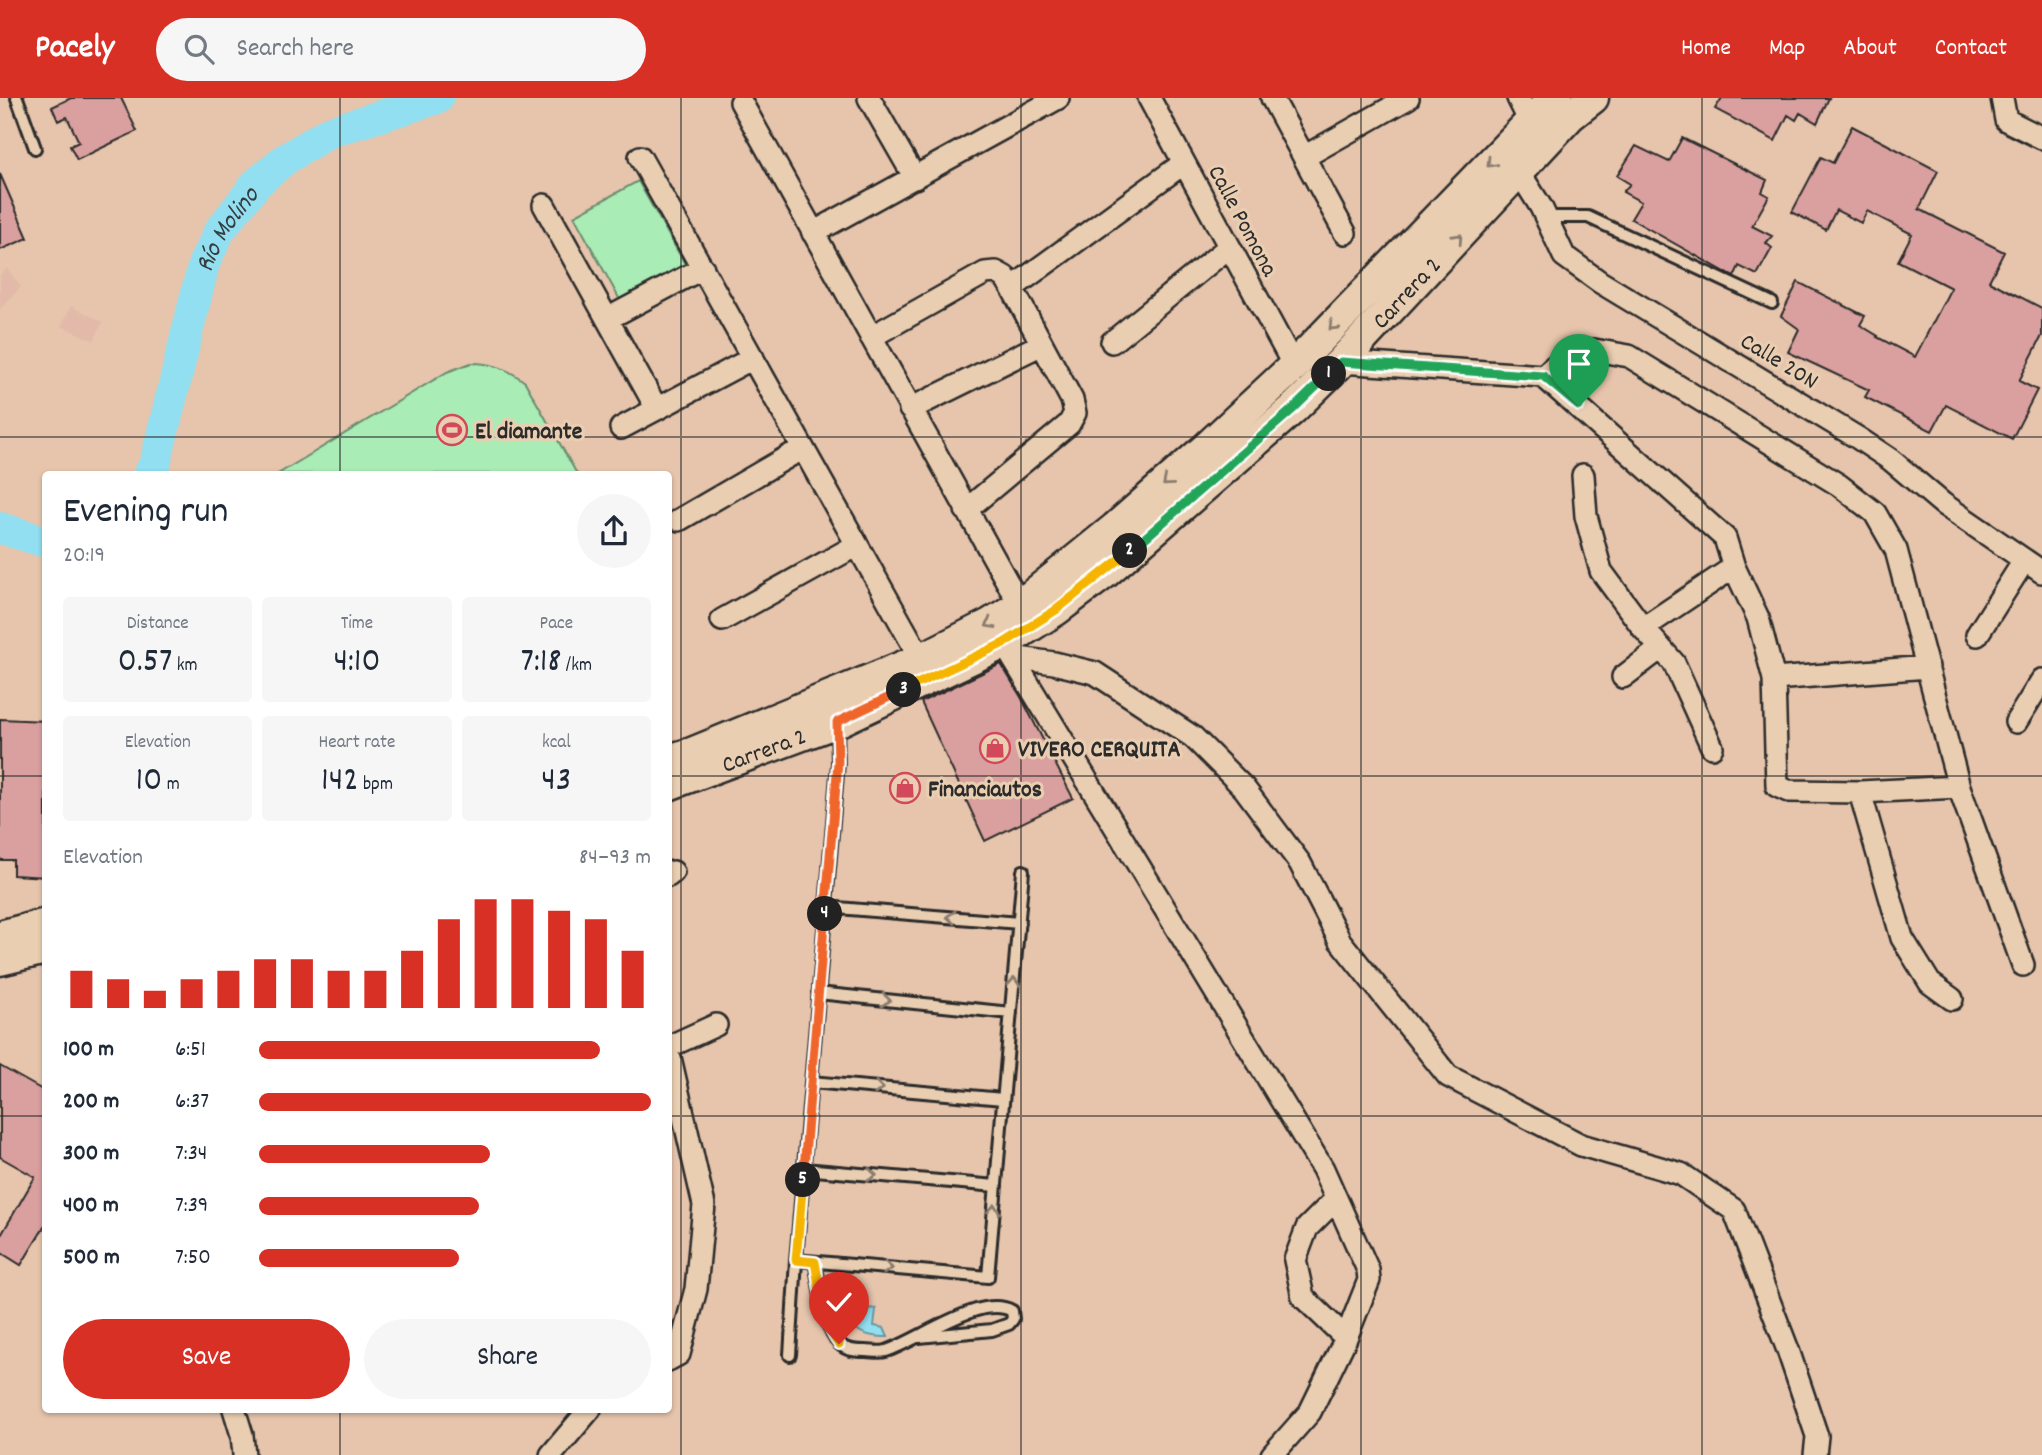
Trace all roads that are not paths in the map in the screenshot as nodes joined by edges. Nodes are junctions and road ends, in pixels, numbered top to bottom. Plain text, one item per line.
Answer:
1 (17, 98) edge
2 (869, 98) edge
3 (1058, 98) edge
4 (1149, 98) edge
5 (1272, 98) edge
6 (1408, 98) edge
7 (1558, 98) edge
8 (1593, 98) edge
9 (2002, 98) edge
10 (741, 102) dead end
11 (1524, 110) edge
12 (2042, 138) edge
13 (35, 148) dead end
14 (640, 157) dead end
15 (1304, 157) junction
16 (1184, 163) junction
17 (1520, 172) junction
18 (915, 178) junction
19 (544, 205) dead end
20 (1546, 216) junction
21 (813, 233) junction
22 (1345, 233) dead end
23 (1229, 247) junction
24 (702, 268) junction
25 (1012, 288) junction
26 (1772, 303) dead end
27 (607, 319) junction
28 (871, 337) junction
29 (1112, 342) dead end
30 (1040, 345) junction
31 (753, 358) junction
32 (1341, 362) junction
33 (1293, 366) junction
34 (1543, 376) junction
35 (657, 409) junction
36 (910, 409) junction
37 (621, 428) dead end
38 (803, 448) junction
39 (1583, 475) dead end
40 (966, 510) junction
41 (679, 520) dead end
42 (857, 545) junction
43 (2024, 561) junction
44 (1734, 567) junction
45 (2042, 572) edge
46 (1020, 604) junction
47 (722, 620) dead end
48 (1643, 628) junction
49 (1977, 635) dead end
50 (1661, 648) junction
51 (1008, 650) junction
52 (921, 659) junction
53 (1928, 667) junction
54 (1623, 677) dead end
55 (1774, 679) junction
56 (2042, 680) edge
57 (837, 722) junction
58 (2016, 722) dead end
59 (1712, 747) dead end
60 (672, 759) edge
61 (672, 784) edge
62 (1959, 787) junction
63 (1860, 792) junction
64 (1023, 871) dead end
65 (826, 907) junction
66 (1019, 923) junction
67 (42, 925) edge
68 (0, 936) edge
69 (42, 949) edge
70 (0, 960) edge
71 (2023, 965) dead end
72 (818, 993) junction
73 (1951, 999) dead end
74 (1011, 1013) junction
75 (716, 1025) dead end
76 (672, 1046) edge
77 (672, 1065) edge
78 (811, 1082) junction
79 (1003, 1099) junction
80 (804, 1169) junction
81 (996, 1186) junction
82 (1336, 1199) junction
83 (796, 1260) junction
84 (815, 1262) junction
85 (919, 1337) junction
86 (1346, 1338) junction
87 (790, 1354) dead end
88 (672, 1358) edge
89 (235, 1413) edge
90 (587, 1413) edge
91 (244, 1455) edge
92 (551, 1455) edge
93 (1272, 1455) edge
94 (1815, 1455) edge

1 - 13 lane
2 - 18 street
3 - 18 street
4 - 16 street, Calle Pomona
5 - 15 street
6 - 15 street
7 - 11 main road, Carrera 2
8 - 17 main road, Carrera 2
9 - 12 street
10 - 21 street
11 -> 33 main road, Carrera 2
14 - 24 street
15 - 22 street
16 - 23 street, Calle Pomona
16 - 25 street
17 - 20 street, Calle 20N
32 -> 17 main road, Carrera 2
18 - 21 street
19 - 27 street
20 - 26 lane
20 - 43 street, Calle 20N
21 - 28 street
23 - 29 street
23 - 33 street, Calle Pomona
24 - 27 street
24 - 31 street
25 - 28 street
25 - 30 street
27 - 35 street
28 - 36 street
30 - 36 street
30 - 40 street
31 - 35 street
31 - 38 street
32 - 34 street
32 - 51 main road, Carrera 2
33 -> 46 main road, Carrera 2
34 - 44 street
34 - 53 street
35 - 37 street
36 - 40 street
38 - 41 street
38 - 42 street
39 - 48 street
40 - 46 street
42 - 47 street
42 - 52 street
43 - 45 street, Calle 20N
43 - 49 street
44 - 48 street
44 - 55 street
46 -> 52 main road, Carrera 2
48 - 50 street
50 - 54 street
50 - 59 street
51 - 57 main road, Carrera 2
51 - 82 street
51 - 94 street
52 - 60 main road, Carrera 2
53 - 55 street
53 - 62 street
55 - 63 street
56 - 58 street
57 - 61 main road, Carrera 2
57 - 65 lane
62 - 63 street
62 - 71 street
63 - 73 street
64 - 66 lane
66 -> 65 lane
65 - 72 lane
74 -> 66 lane
67 - 68 main road
69 - 70 main road
72 -> 74 lane
72 - 78 lane
74 - 79 lane
75 - 76 street
77 - 88 street
78 -> 79 lane
78 - 80 lane
79 - 81 lane
80 -> 81 lane
80 - 83 lane
84 -> 81 lane
82 - 86 street
82 - 86 street
83 - 84 lane
83 - 87 lane
84 - 85 lane
85 - 85 lane
86 - 93 street
89 - 91 street
90 - 92 street

